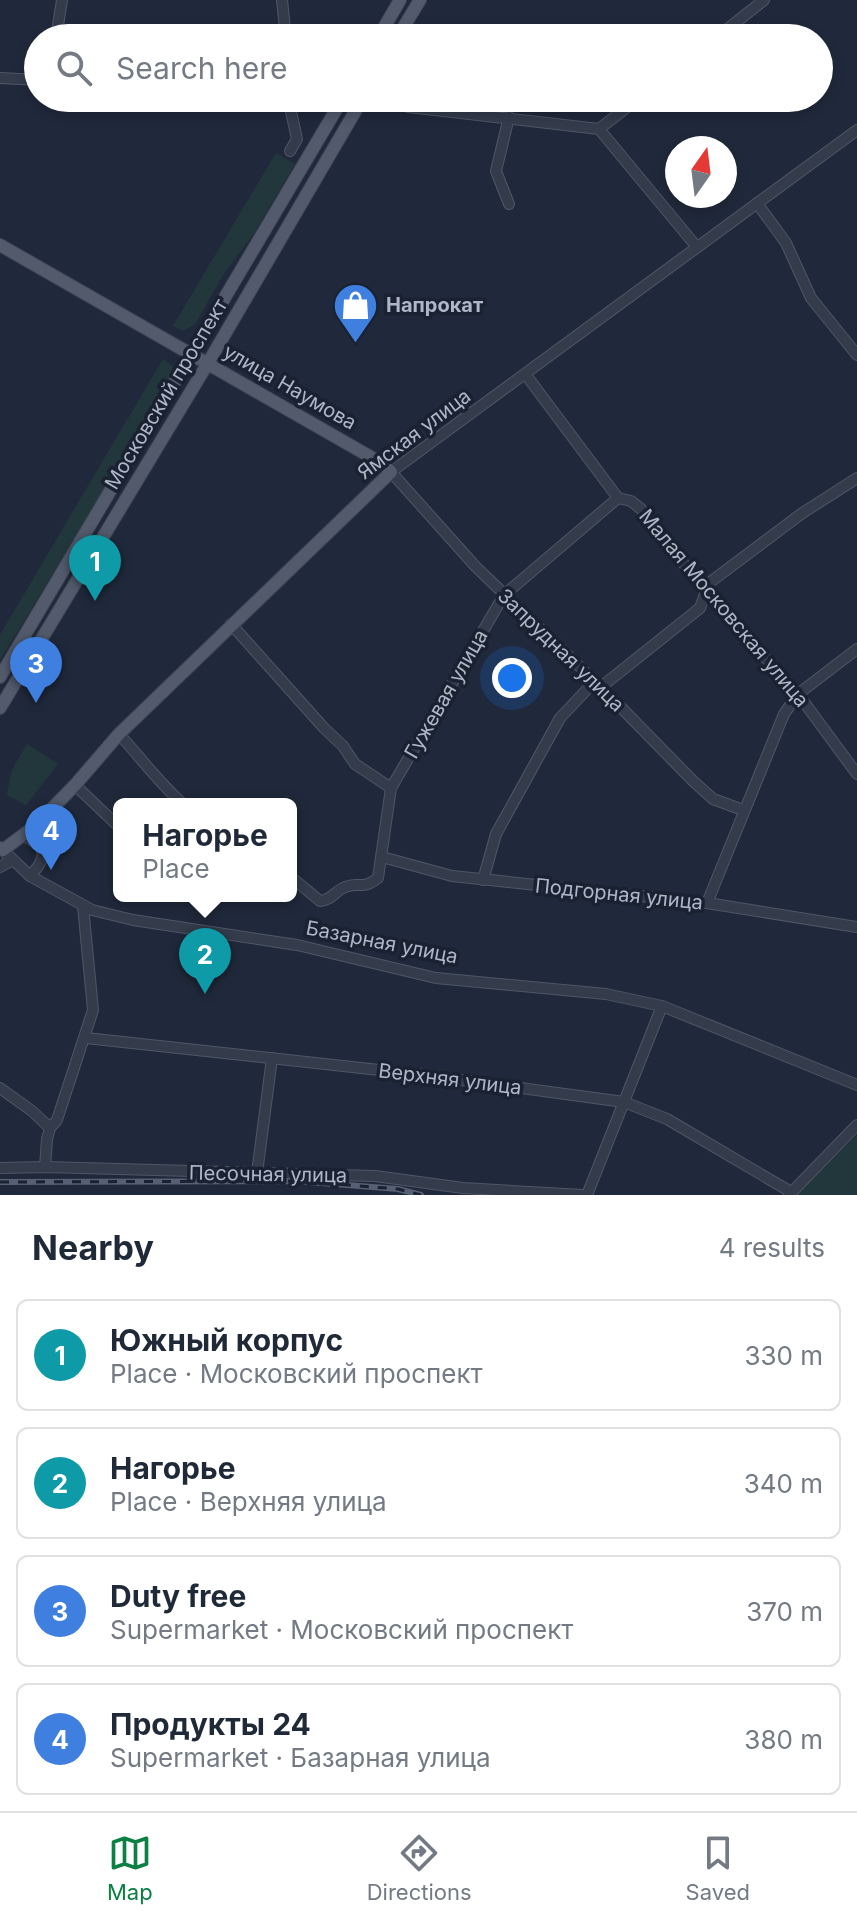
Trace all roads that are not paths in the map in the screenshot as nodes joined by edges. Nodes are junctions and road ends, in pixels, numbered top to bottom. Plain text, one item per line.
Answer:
1 (62, 0) edge
2 (282, 0) edge
3 (400, 0) edge
4 (420, 0) edge
5 (764, 0) edge
6 (58, 24) edge
7 (285, 24) edge
8 (386, 24) edge
9 (405, 24) edge
10 (734, 24) edge
11 (0, 78) edge
12 (24, 79) edge
13 (291, 112) edge
14 (335, 112) edge
15 (355, 112) edge
16 (458, 112) edge
17 (621, 112) edge
18 (509, 117) junction
19 (599, 129) junction
20 (857, 130) edge
21 (290, 151) dead end
22 (757, 203) junction
23 (509, 204) dead end
24 (0, 245) edge
25 (696, 246) junction
26 (193, 354) junction
27 (857, 355) edge
28 (208, 363) junction
29 (526, 375) junction
30 (391, 472) junction
31 (857, 478) edge
32 (618, 498) junction
33 (705, 591) junction
34 (504, 595) junction
35 (231, 624) junction
36 (857, 649) edge
37 (0, 677) edge
38 (598, 684) junction
39 (798, 694) junction
40 (0, 708) edge
41 (119, 734) junction
42 (857, 774) edge
43 (75, 785) junction
44 (391, 788) junction
45 (176, 798) edge
46 (743, 810) junction
47 (113, 821) edge
48 (23, 835) junction
49 (2, 849) edge
50 (382, 857) junction
51 (0, 867) edge
52 (30, 876) junction
53 (483, 880) junction
54 (297, 882) edge
55 (707, 903) junction
56 (83, 906) junction
57 (857, 927) edge
58 (662, 1006) junction
59 (86, 1038) junction
60 (272, 1058) junction
61 (857, 1085) edge
62 (0, 1088) edge
63 (624, 1102) junction
64 (857, 1125) edge
65 (50, 1128) junction
66 (45, 1167) junction
67 (0, 1168) edge
68 (257, 1173) junction
69 (790, 1194) edge
70 (585, 1195) edge

1 - 6 street
2 - 7 street
3 - 8 main road
4 - 9 main road
5 - 10 street
11 - 12 street
13 - 21 street
14 - 26 main road, Московский проспект
15 - 28 main road, Московский проспект
16 - 18 street
17 - 19 street
18 - 19 street
18 - 23 street
19 - 25 street
20 - 22 street, Ямская улица
22 - 25 street, Ямская улица
22 - 27 street
24 - 26 main road, улица Наумова
25 - 29 street, Ямская улица
26 - 28 main road, улица Наумова
26 - 37 main road, Московский проспект
28 - 30 main road, улица Наумова
28 - 40 main road, Московский проспект
29 - 30 street, Ямская улица
29 - 32 street, Малая Московская улица
30 - 34 street, Запрудная улица
30 - 35 main road, Ямская улица
31 - 33 street
32 - 33 street, Малая Московская улица
32 - 34 street, Гужевая улица
33 - 38 street
33 - 39 street, Малая Московская улица
34 - 38 street, Запрудная улица
34 - 44 street, Гужевая улица
35 - 41 main road, Ямская улица
35 - 44 street
36 - 39 street
38 - 46 street, Запрудная улица
38 - 53 street
39 - 42 street, Малая Московская улица
39 - 46 street
41 - 43 main road, Ямская улица
41 - 45 street
43 - 47 street
43 - 48 main road, Ямская улица
44 - 50 street, Гужевая улица
46 - 55 street
48 - 49 main road, Ямская улица
48 - 52 street
49 - 51 street
49 - 52 street, Базарная улица
50 - 53 street, Подгорная улица
50 - 54 street, Гужевая улица
52 - 56 street, Базарная улица
53 - 55 street, Подгорная улица
55 - 57 street, Подгорная улица
56 - 58 street, Базарная улица
56 - 59 street
58 - 61 street, Базарная улица
58 - 63 street
59 - 60 street, Верхняя улица
59 - 65 street
60 - 63 street, Верхняя улица
60 - 68 street
62 - 65 street
63 - 69 street, Верхняя улица
63 - 70 street
64 - 69 street
65 - 66 street
66 - 67 street, Песочная улица
66 - 68 street, Песочная улица
68 - 70 street, Песочная улица

